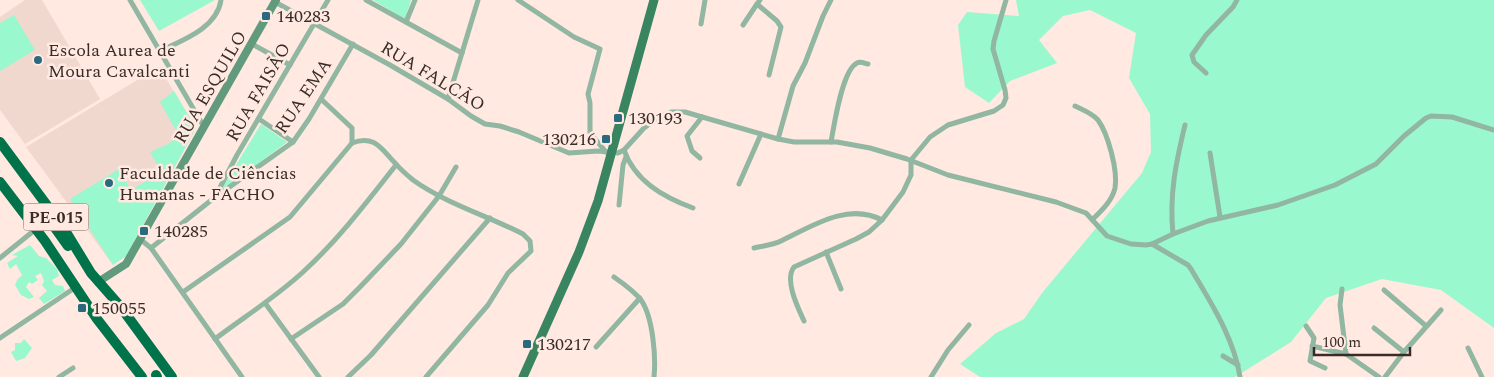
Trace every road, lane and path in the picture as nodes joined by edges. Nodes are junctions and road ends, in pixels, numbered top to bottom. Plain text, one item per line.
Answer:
1 (130, 0) edge
2 (221, 0) edge
3 (328, 0) edge
4 (366, 0) edge
5 (415, 0) edge
6 (478, 0) edge
7 (518, 0) edge
8 (654, 0) edge
9 (705, 0) edge
10 (831, 0) edge
11 (1006, 0) edge
12 (1237, 0) edge
13 (276, 1) edge
14 (758, 2) edge
15 (314, 22) junction
16 (406, 22) junction
17 (701, 24) dead end
18 (743, 25) dead end
19 (252, 44) junction
20 (353, 44) junction
21 (160, 51) junction
22 (462, 53) junction
23 (868, 64) dead end
24 (290, 65) junction
25 (1206, 73) dead end
26 (768, 75) dead end
27 (321, 99) junction
28 (448, 99) junction
29 (1075, 106) dead end
30 (702, 117) junction
31 (259, 119) junction
32 (1185, 125) dead end
33 (204, 127) junction
34 (1494, 130) edge
35 (761, 134) junction
36 (778, 139) junction
37 (0, 142) edge
38 (293, 142) junction
39 (831, 142) junction
40 (352, 143) junction
41 (624, 150) junction
42 (0, 152) edge
43 (609, 153) junction
44 (1210, 153) dead end
45 (626, 156) junction
46 (700, 158) dead end
47 (911, 160) junction
48 (396, 165) junction
49 (456, 167) dead end
50 (0, 182) edge
51 (739, 184) dead end
52 (439, 196) junction
53 (214, 198) junction
54 (619, 205) dead end
55 (693, 208) dead end
56 (1220, 217) junction
57 (490, 218) junction
58 (1093, 219) junction
59 (882, 220) junction
60 (36, 229) junction
61 (1173, 234) junction
62 (140, 239) junction
63 (1152, 244) junction
64 (151, 248) junction
65 (754, 248) dead end
66 (826, 252) junction
67 (0, 258) edge
68 (91, 272) junction
69 (614, 277) dead end
70 (98, 282) junction
71 (76, 287) junction
72 (841, 289) dead end
73 (1342, 289) dead end
74 (1384, 290) dead end
75 (183, 292) junction
76 (640, 298) junction
77 (265, 303) junction
78 (1441, 310) dead end
79 (804, 321) dead end
80 (969, 325) dead end
81 (1306, 326) dead end
82 (1426, 326) junction
83 (1374, 328) dead end
84 (0, 338) edge
85 (291, 338) junction
86 (215, 339) junction
87 (1312, 346) junction
88 (596, 347) dead end
89 (1468, 348) dead end
90 (1404, 352) junction
91 (1346, 354) junction
92 (1223, 356) dead end
93 (1238, 365) junction
94 (73, 368) dead end
95 (1325, 368) dead end
96 (59, 377) edge
97 (142, 377) edge
98 (172, 377) edge
99 (242, 377) edge
100 (319, 377) edge
101 (348, 377) edge
102 (426, 377) edge
103 (523, 377) edge
104 (655, 377) edge
105 (931, 377) edge
106 (1240, 377) edge
107 (1379, 377) edge
108 (1385, 377) edge
109 (1482, 377) edge

1 - 21 street
2 - 21 street
3 - 15 street, RUA FAISÃO
4 - 16 street
5 - 16 street
6 - 22 street
7 - 43 street
8 - 43 main road
9 - 17 street
10 - 36 street
11 - 47 street
12 - 25 street
13 - 15 street, RUA FALCÃO
13 - 19 street, RUA ESQUILO
14 - 18 street
14 - 26 street
15 - 20 street, RUA FALCÃO
15 - 24 street, RUA FAISÃO
16 - 22 street
19 - 24 street
19 - 33 street, RUA ESQUILO
20 - 27 street, RUA EMA
20 - 28 street, RUA FALCÃO
21 - 33 street
22 - 28 street
23 - 39 street
24 - 31 street, RUA FAISÃO
27 - 38 street, RUA EMA
27 - 40 street
28 - 43 street, RUA FALCÃO
29 - 58 street
30 - 35 street
30 - 41 street
30 - 46 street
31 - 38 street
31 - 53 street, RUA FAISÃO
32 - 61 street
33 - 62 street, RUA ESQUILO
34 - 56 street
35 - 36 street
35 - 51 street
36 - 39 street
37 - 68 highway, PE-015
38 - 53 street, RUA EMA
39 - 47 street
40 - 48 street
40 - 75 street
41 - 43 street, RUA FALCÃO
41 - 45 street
42 - 68 highway, PE-015
43 - 103 main road
44 - 56 street
45 - 54 street
45 - 55 street
47 - 58 street
47 - 59 street
48 - 52 street
48 - 77 street
49 - 52 street
50 - 60 highway, PE-015
52 - 57 street
52 - 85 street
53 - 64 street, RUA EMA
56 - 61 street
57 - 101 street
57 - 102 street
58 - 63 street
59 - 65 street
59 - 66 street
60 - 67 street
60 - 71 highway, PE-015
61 - 63 street
62 - 64 street
62 - 70 street, RUA ESQUILO
63 - 93 street
64 - 75 street
66 - 72 street
66 - 79 street
68 - 70 highway, PE-015
69 - 76 street
70 - 98 highway, PE-015
71 - 84 street
71 - 97 highway, PE-015
73 - 91 street
74 - 82 street
75 - 86 street
76 - 88 street
76 - 104 street
77 - 85 street
77 - 86 street
78 - 82 street
80 - 105 street
81 - 87 street
82 - 90 street
83 - 90 street
85 - 100 street
86 - 99 street
87 - 91 street
87 - 95 street
89 - 109 street
90 - 108 street
91 - 107 street
92 - 93 street
93 - 106 street
94 - 96 street

